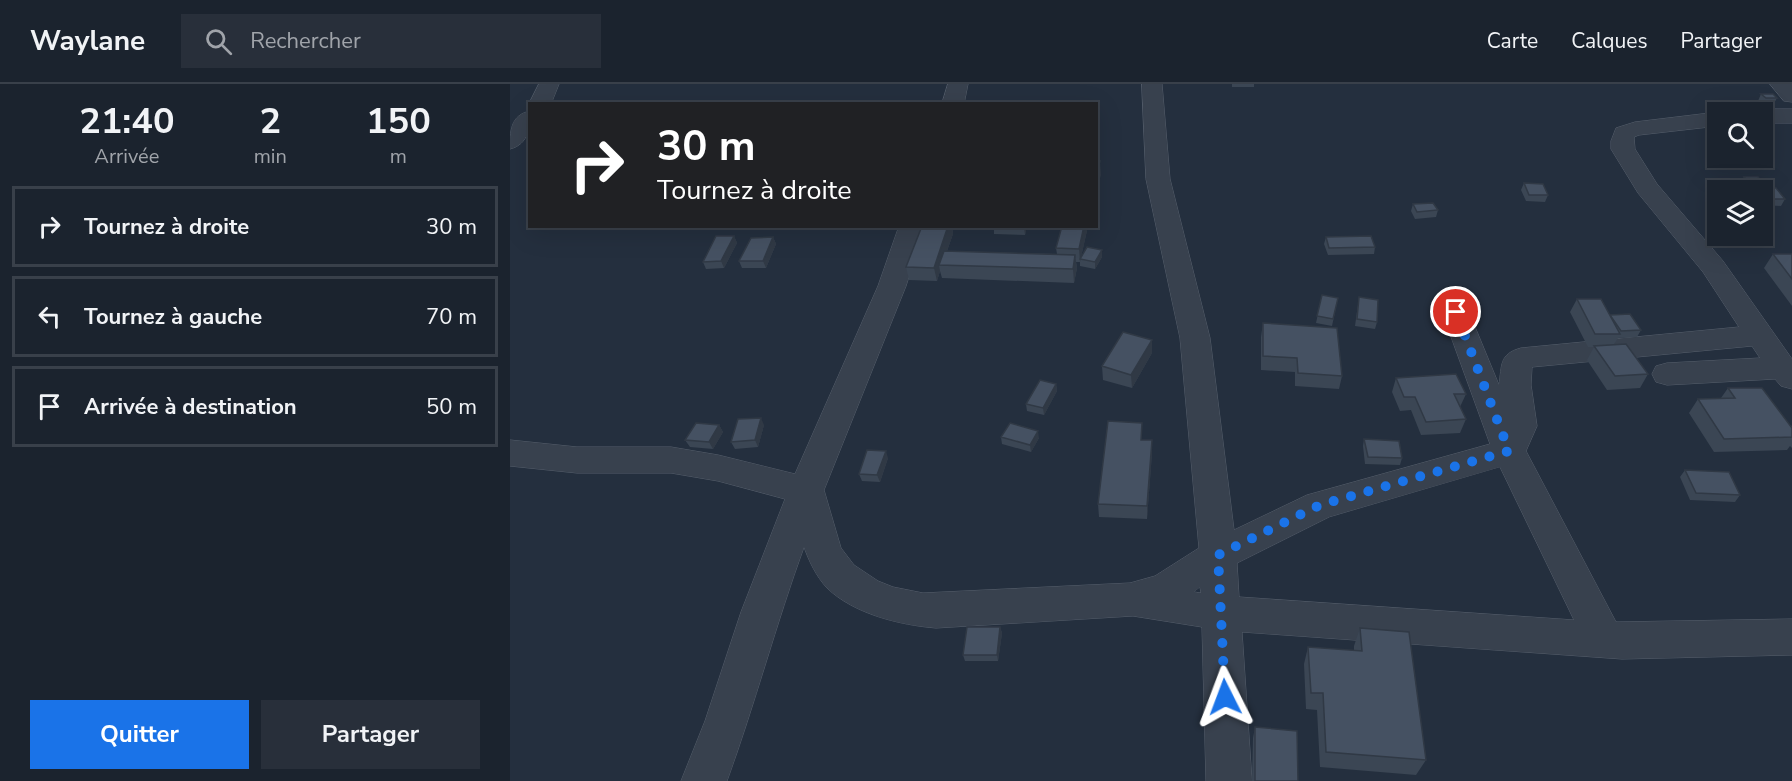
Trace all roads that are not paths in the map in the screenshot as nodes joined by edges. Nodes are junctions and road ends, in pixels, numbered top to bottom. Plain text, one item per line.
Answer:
1 (549, 84) edge
2 (958, 84) edge
3 (1152, 84) edge
4 (1780, 84) edge
5 (1792, 96) edge
6 (541, 102) edge
7 (954, 102) edge
8 (1773, 116) edge
9 (1792, 116) edge
10 (1707, 119) edge
11 (528, 120) edge
12 (510, 142) edge
13 (911, 228) edge
14 (1456, 312) dead end
15 (1760, 336) junction
16 (1787, 373) edge
17 (1667, 374) dead end
18 (1509, 451) junction
19 (510, 453) edge
20 (807, 491) junction
21 (1218, 555) junction
22 (1130, 600) junction
23 (1221, 613) junction
24 (1792, 637) edge
25 (1604, 639) junction
26 (704, 781) edge
27 (1229, 781) edge

1 - 6 street
2 - 7 street
3 - 21 street
4 - 5 street
8 - 9 street
10 - 15 street
11 - 12 street
13 - 20 street
14 - 18 street
15 - 16 street
15 - 18 street
16 - 17 street
18 - 21 street
18 - 25 street
19 - 20 street
20 - 22 street
20 - 26 street
21 - 22 street
21 - 23 street
22 - 23 street
23 - 25 street
23 - 27 street
24 - 25 street

